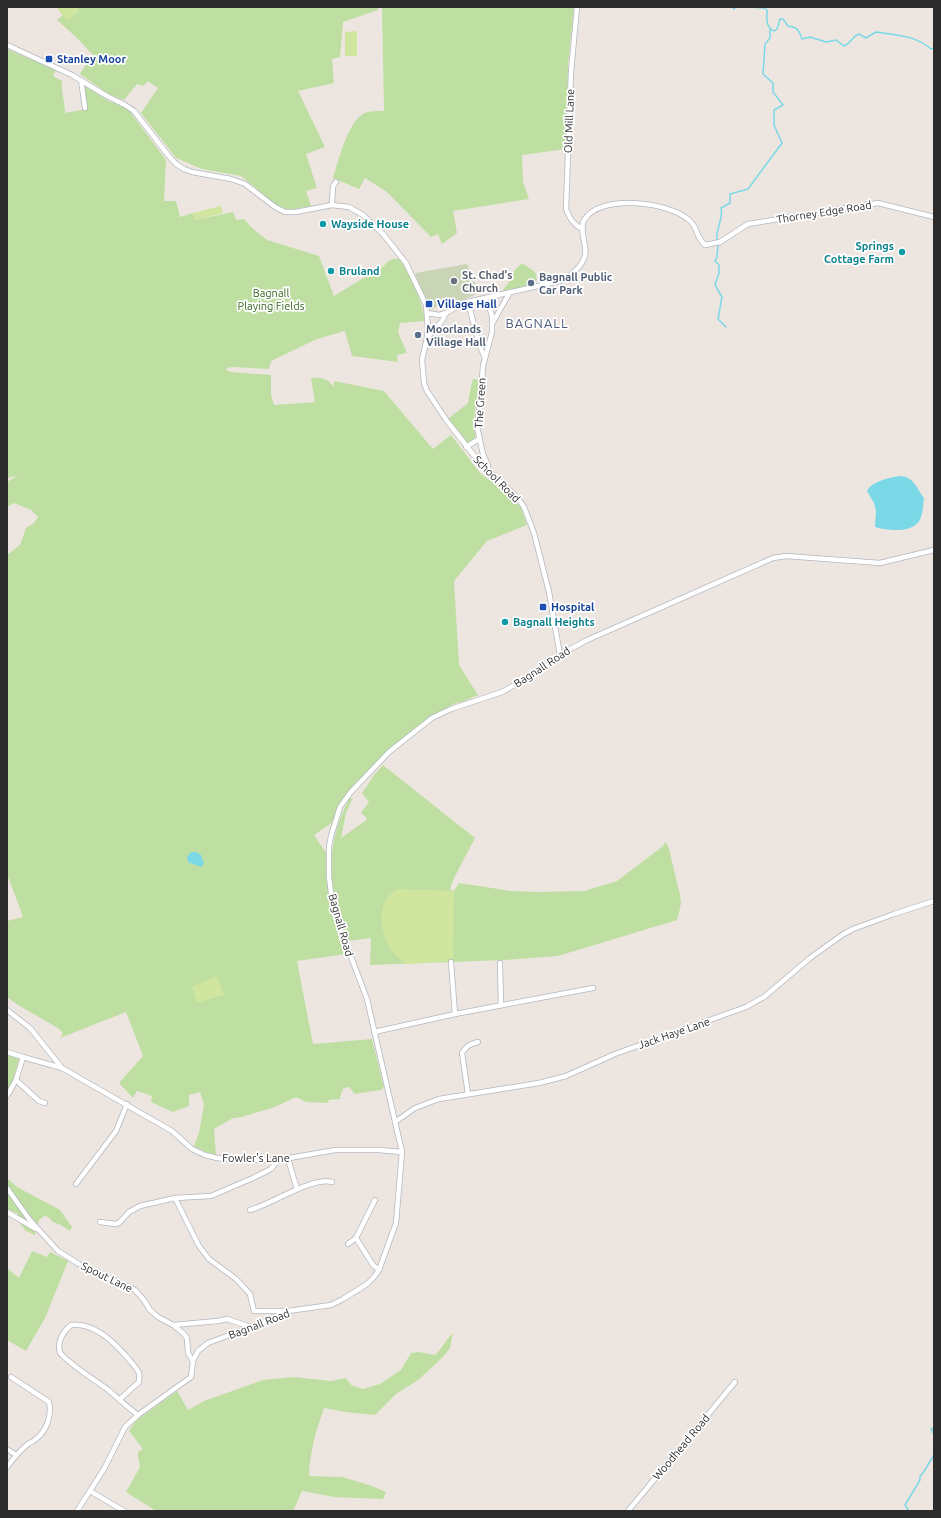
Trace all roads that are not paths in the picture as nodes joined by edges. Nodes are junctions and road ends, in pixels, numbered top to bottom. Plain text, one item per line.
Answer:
1 (577, 7) edge
2 (7, 45) edge
3 (81, 80) junction
4 (85, 108) dead end
5 (336, 182) dead end
6 (332, 205) junction
7 (934, 217) edge
8 (582, 229) junction
9 (510, 292) junction
10 (484, 298) junction
11 (468, 302) junction
12 (427, 313) junction
13 (446, 313) junction
14 (492, 324) junction
15 (427, 338) junction
16 (485, 358) junction
17 (479, 439) junction
18 (466, 447) junction
19 (487, 471) junction
20 (934, 550) edge
21 (560, 655) junction
22 (934, 901) edge
23 (451, 962) dead end
24 (500, 963) dead end
25 (594, 988) dead end
26 (501, 1005) junction
27 (7, 1010) edge
28 (455, 1014) junction
29 (374, 1032) junction
30 (478, 1042) dead end
31 (7, 1052) edge
32 (23, 1057) junction
33 (62, 1068) junction
34 (16, 1080) junction
35 (468, 1094) junction
36 (7, 1096) edge
37 (45, 1103) dead end
38 (127, 1104) junction
39 (395, 1122) junction
40 (402, 1152) junction
41 (278, 1160) junction
42 (288, 1160) junction
43 (332, 1182) dead end
44 (76, 1184) dead end
45 (7, 1188) edge
46 (297, 1190) junction
47 (175, 1198) junction
48 (375, 1200) dead end
49 (250, 1210) dead end
50 (7, 1212) edge
51 (100, 1222) dead end
52 (39, 1231) junction
53 (356, 1238) junction
54 (348, 1244) dead end
55 (379, 1270) junction
56 (288, 1311) junction
57 (174, 1325) junction
58 (251, 1328) junction
59 (193, 1361) junction
60 (11, 1377) dead end
61 (735, 1382) dead end
62 (119, 1400) junction
63 (138, 1415) junction
64 (7, 1449) edge
65 (16, 1455) junction
66 (7, 1467) edge
67 (90, 1491) junction
68 (77, 1511) edge
69 (122, 1511) edge
70 (628, 1511) edge

1 - 8 street, Old Mill Lane
2 - 3 street, School Road
3 - 4 street
3 - 6 street, School Road
5 - 6 street
6 - 12 street, School Road
7 - 8 street, Thorney Edge Road
8 - 9 street, School Road
9 - 10 street, School Road
9 - 14 street, The Green
10 - 11 street, School Road
10 - 14 street, The Green
11 - 13 street, School Road
11 - 16 street, The Green
12 - 13 street, School Road
12 - 15 street, School Road
13 - 15 street, School Road
14 - 16 street, The Green
15 - 18 street, School Road
16 - 17 street, The Green
17 - 18 street
17 - 19 street, The Green
18 - 19 street, School Road
19 - 21 street, School Road
20 - 21 street, Bagnall Road
21 - 29 street, Bagnall Road
22 - 35 street, Jack Haye Lane
23 - 28 street
24 - 26 street
25 - 26 street
26 - 28 street
27 - 33 street
28 - 29 street
29 - 39 street, Bagnall Road
30 - 35 street
31 - 32 street
32 - 33 street
32 - 34 street
33 - 38 street, Fowler's Lane
34 - 36 street
34 - 37 street
35 - 39 street, Jack Haye Lane
38 - 41 street, Fowler's Lane
38 - 44 street
39 - 40 street, Bagnall Road
40 - 42 street, Fowler's Lane
40 - 55 street, Bagnall Road
41 - 42 street, Fowler's Lane
41 - 47 street
42 - 46 street
43 - 46 street
45 - 52 street
46 - 49 street
47 - 51 street
47 - 56 street
48 - 53 street
50 - 52 street
52 - 57 street, Spout Lane
53 - 54 street
53 - 55 street
55 - 56 street, Bagnall Road
56 - 58 street, Bagnall Road
57 - 58 street
57 - 59 street, Spout Lane
58 - 59 street, Bagnall Road
59 - 63 street, Bagnall Road
60 - 65 street
61 - 70 street, Woodhead Road
62 - 62 street
62 - 63 street
63 - 67 street, Bagnall Road
64 - 65 street
65 - 66 street
67 - 68 street, Bagnall Road
67 - 69 street

